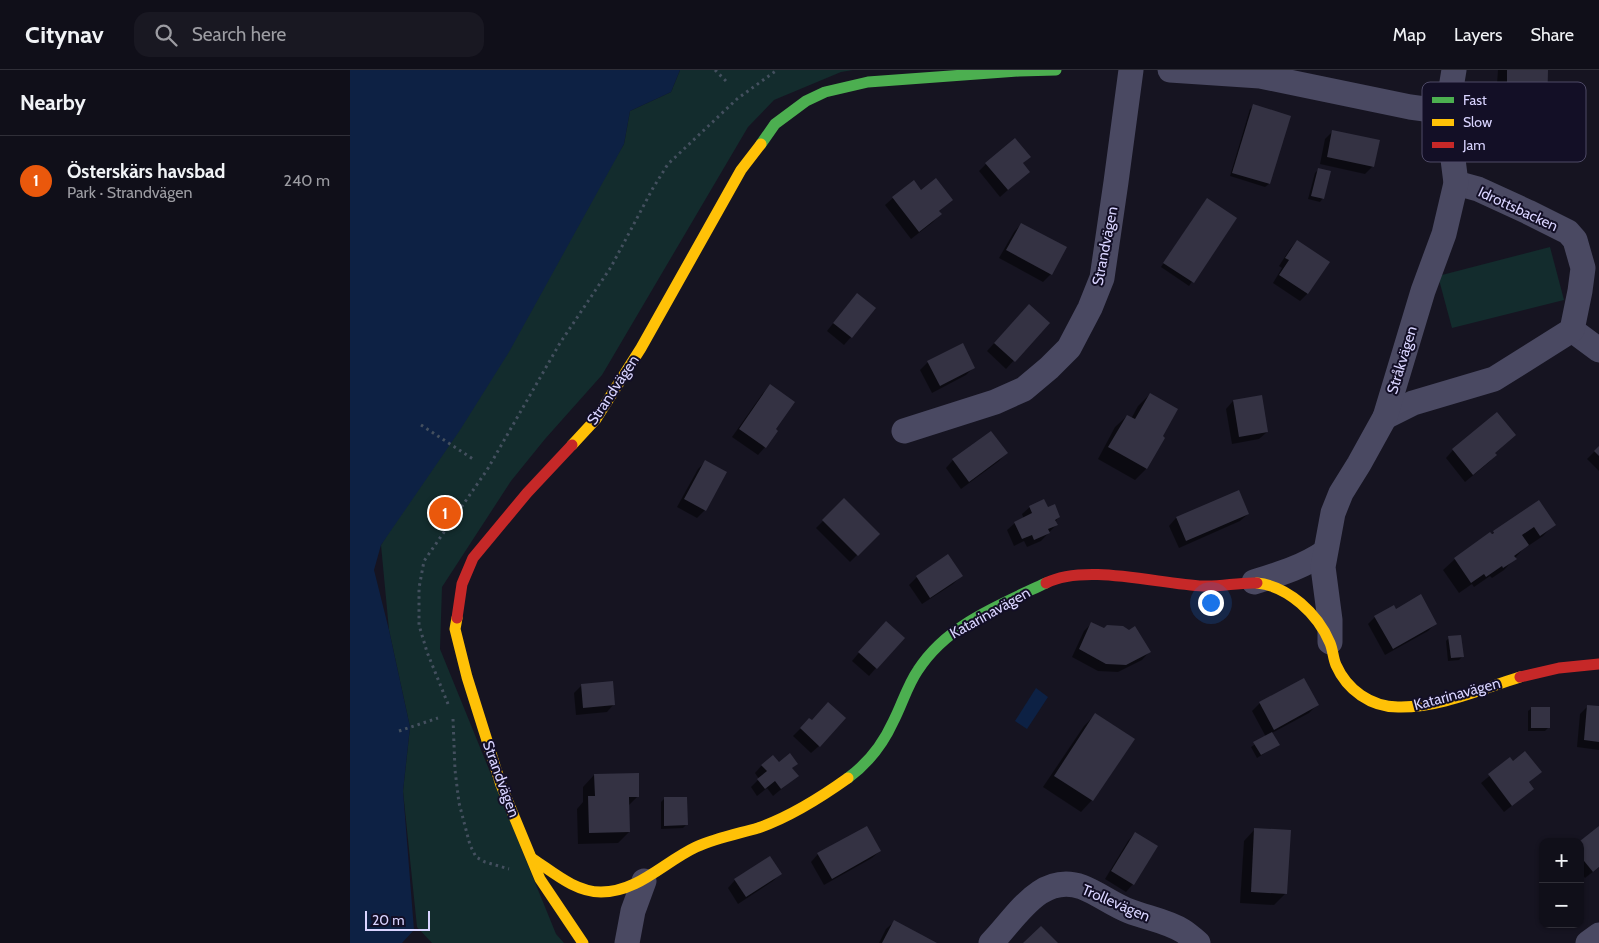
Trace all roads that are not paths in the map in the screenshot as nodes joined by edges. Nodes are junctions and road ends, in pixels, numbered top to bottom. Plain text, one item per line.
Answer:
1 (1056, 70) edge
2 (1131, 70) edge
3 (1170, 70) edge
4 (1422, 108) edge
5 (1453, 162) edge
6 (1456, 184) junction
7 (1572, 330) junction
8 (1599, 350) edge
9 (1384, 417) junction
10 (904, 431) dead end
11 (1325, 552) junction
12 (1254, 582) junction
13 (1330, 642) junction
14 (1599, 664) edge
15 (533, 859) junction
16 (644, 881) junction
17 (1599, 935) edge
18 (583, 943) edge
19 (627, 943) edge
20 (991, 943) edge
21 (1198, 943) edge
22 (1588, 943) edge

1 - 15 street, Strandvägen
2 - 10 street, Strandvägen
3 - 4 street
5 - 6 street, Stråkvägen
6 - 7 street, Idrottsbacken
6 - 9 street, Stråkvägen
7 - 8 street
7 - 9 street
9 - 11 street, Stråkvägen
11 - 12 street, Katarinavägen
11 - 13 street, Stråkvägen
12 - 13 street, Katarinavägen
12 - 16 street, Katarinavägen
13 - 14 street, Katarinavägen
15 - 16 street, Katarinavägen
15 - 18 street, Strandvägen
16 - 19 street
17 - 22 street
20 - 21 street, Trollevägen

